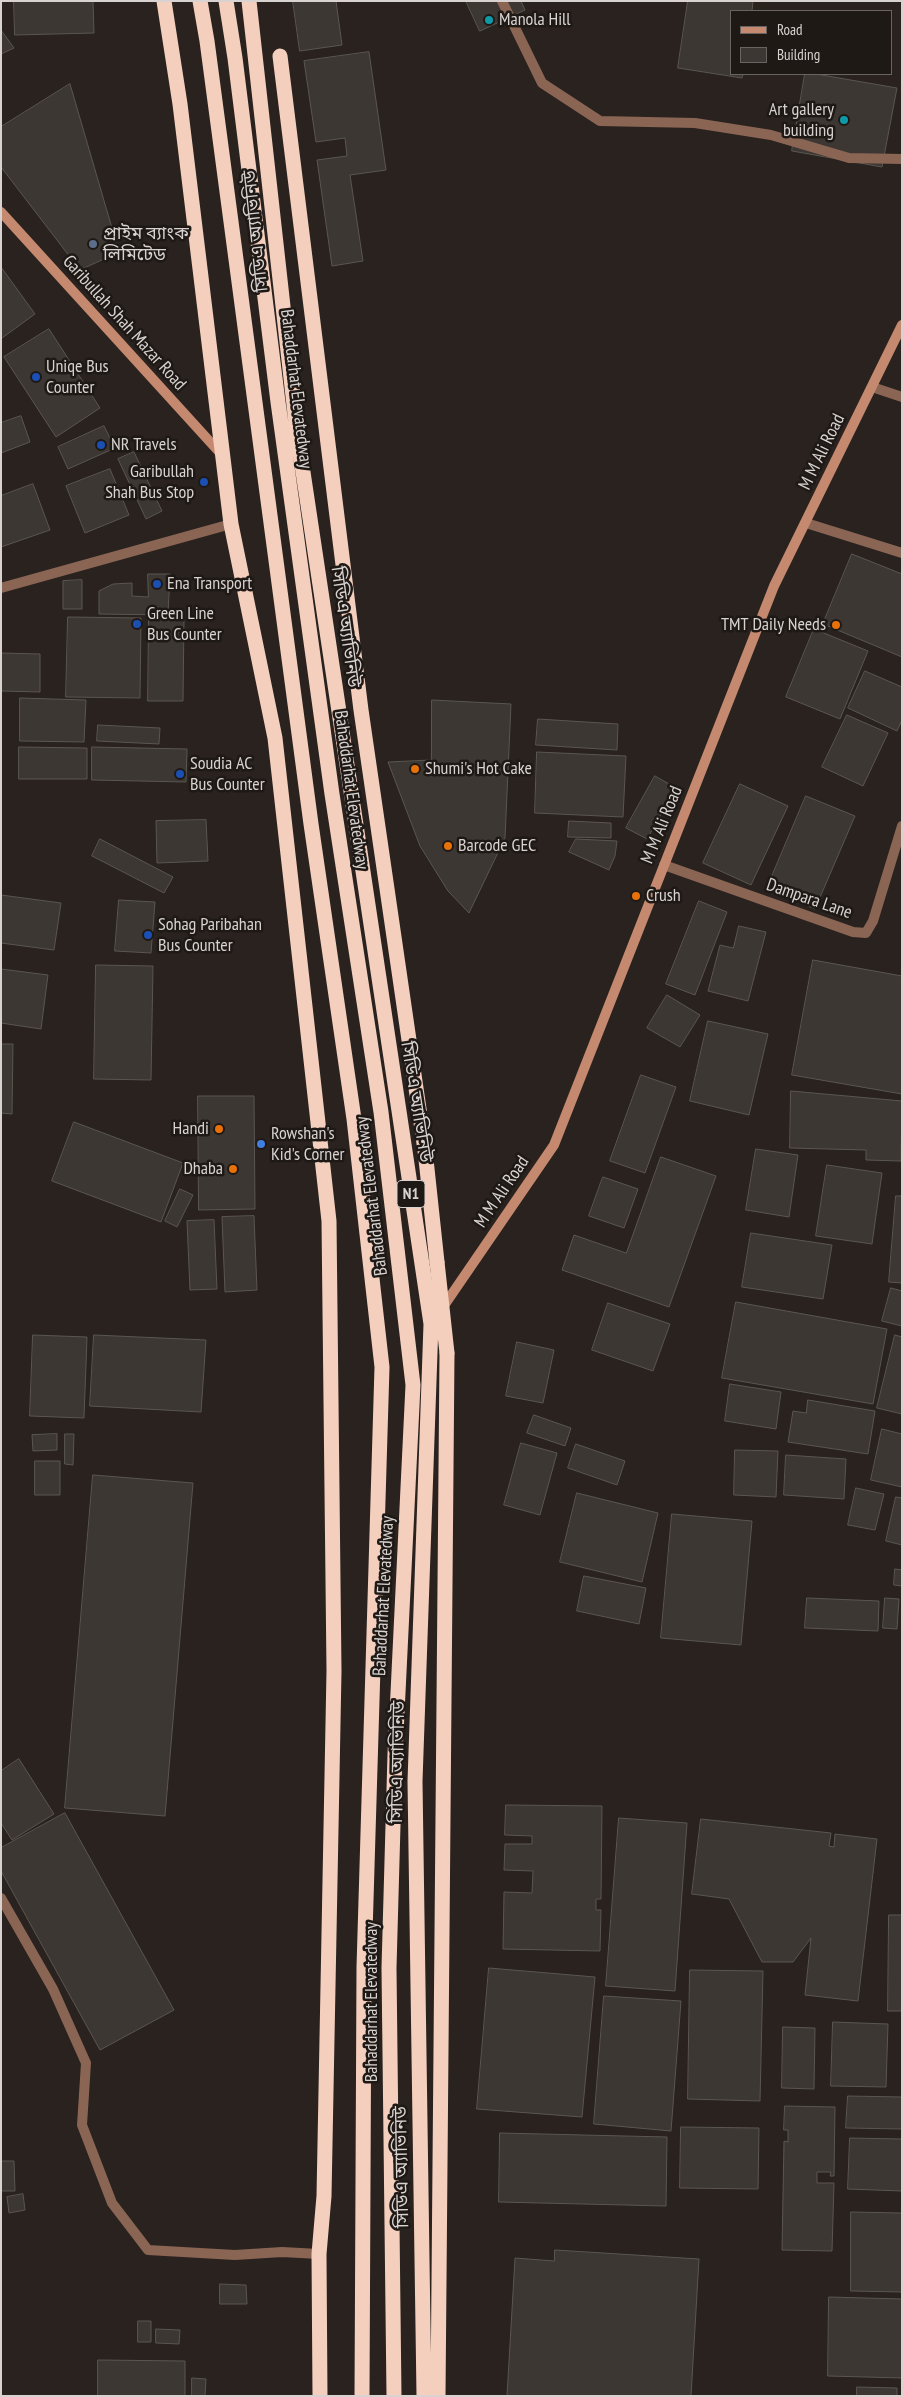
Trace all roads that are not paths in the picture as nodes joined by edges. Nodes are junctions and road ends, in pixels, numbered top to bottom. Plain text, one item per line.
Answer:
1 (164, 1) edge
2 (200, 1) edge
3 (226, 1) edge
4 (249, 1) edge
5 (502, 1) edge
6 (280, 56) dead end
7 (902, 159) edge
8 (1, 212) edge
9 (902, 325) edge
10 (872, 388) junction
11 (902, 397) edge
12 (223, 456) junction
13 (806, 523) junction
14 (231, 524) junction
15 (902, 553) edge
16 (1, 588) edge
17 (902, 826) edge
18 (664, 865) junction
19 (431, 1324) junction
20 (1, 1898) edge
21 (319, 2254) junction
22 (320, 2396) edge
23 (362, 2396) edge
24 (394, 2396) edge
25 (424, 2396) edge
26 (438, 2396) edge

1 - 12 highway
2 - 23 highway, Bahaddarhat Elevatedway
3 - 24 highway, Bahaddarhat Elevatedway
4 - 19 highway, সিডিএ অ্যাভিনিউ / N1
5 - 7 street
6 - 26 highway, bridge
8 - 12 street, Garibullah Shah Mazar Road
9 - 10 street, M M Ali Road
10 - 11 street
10 - 13 street, M M Ali Road
12 - 14 highway
13 - 15 street
13 - 18 street, M M Ali Road
14 - 16 street
14 - 21 highway
17 - 18 street, Dampara Lane
18 - 19 street, M M Ali Road
19 - 25 highway, সিডিএ অ্যাভিনিউ / N1
20 - 21 street
21 - 22 highway

